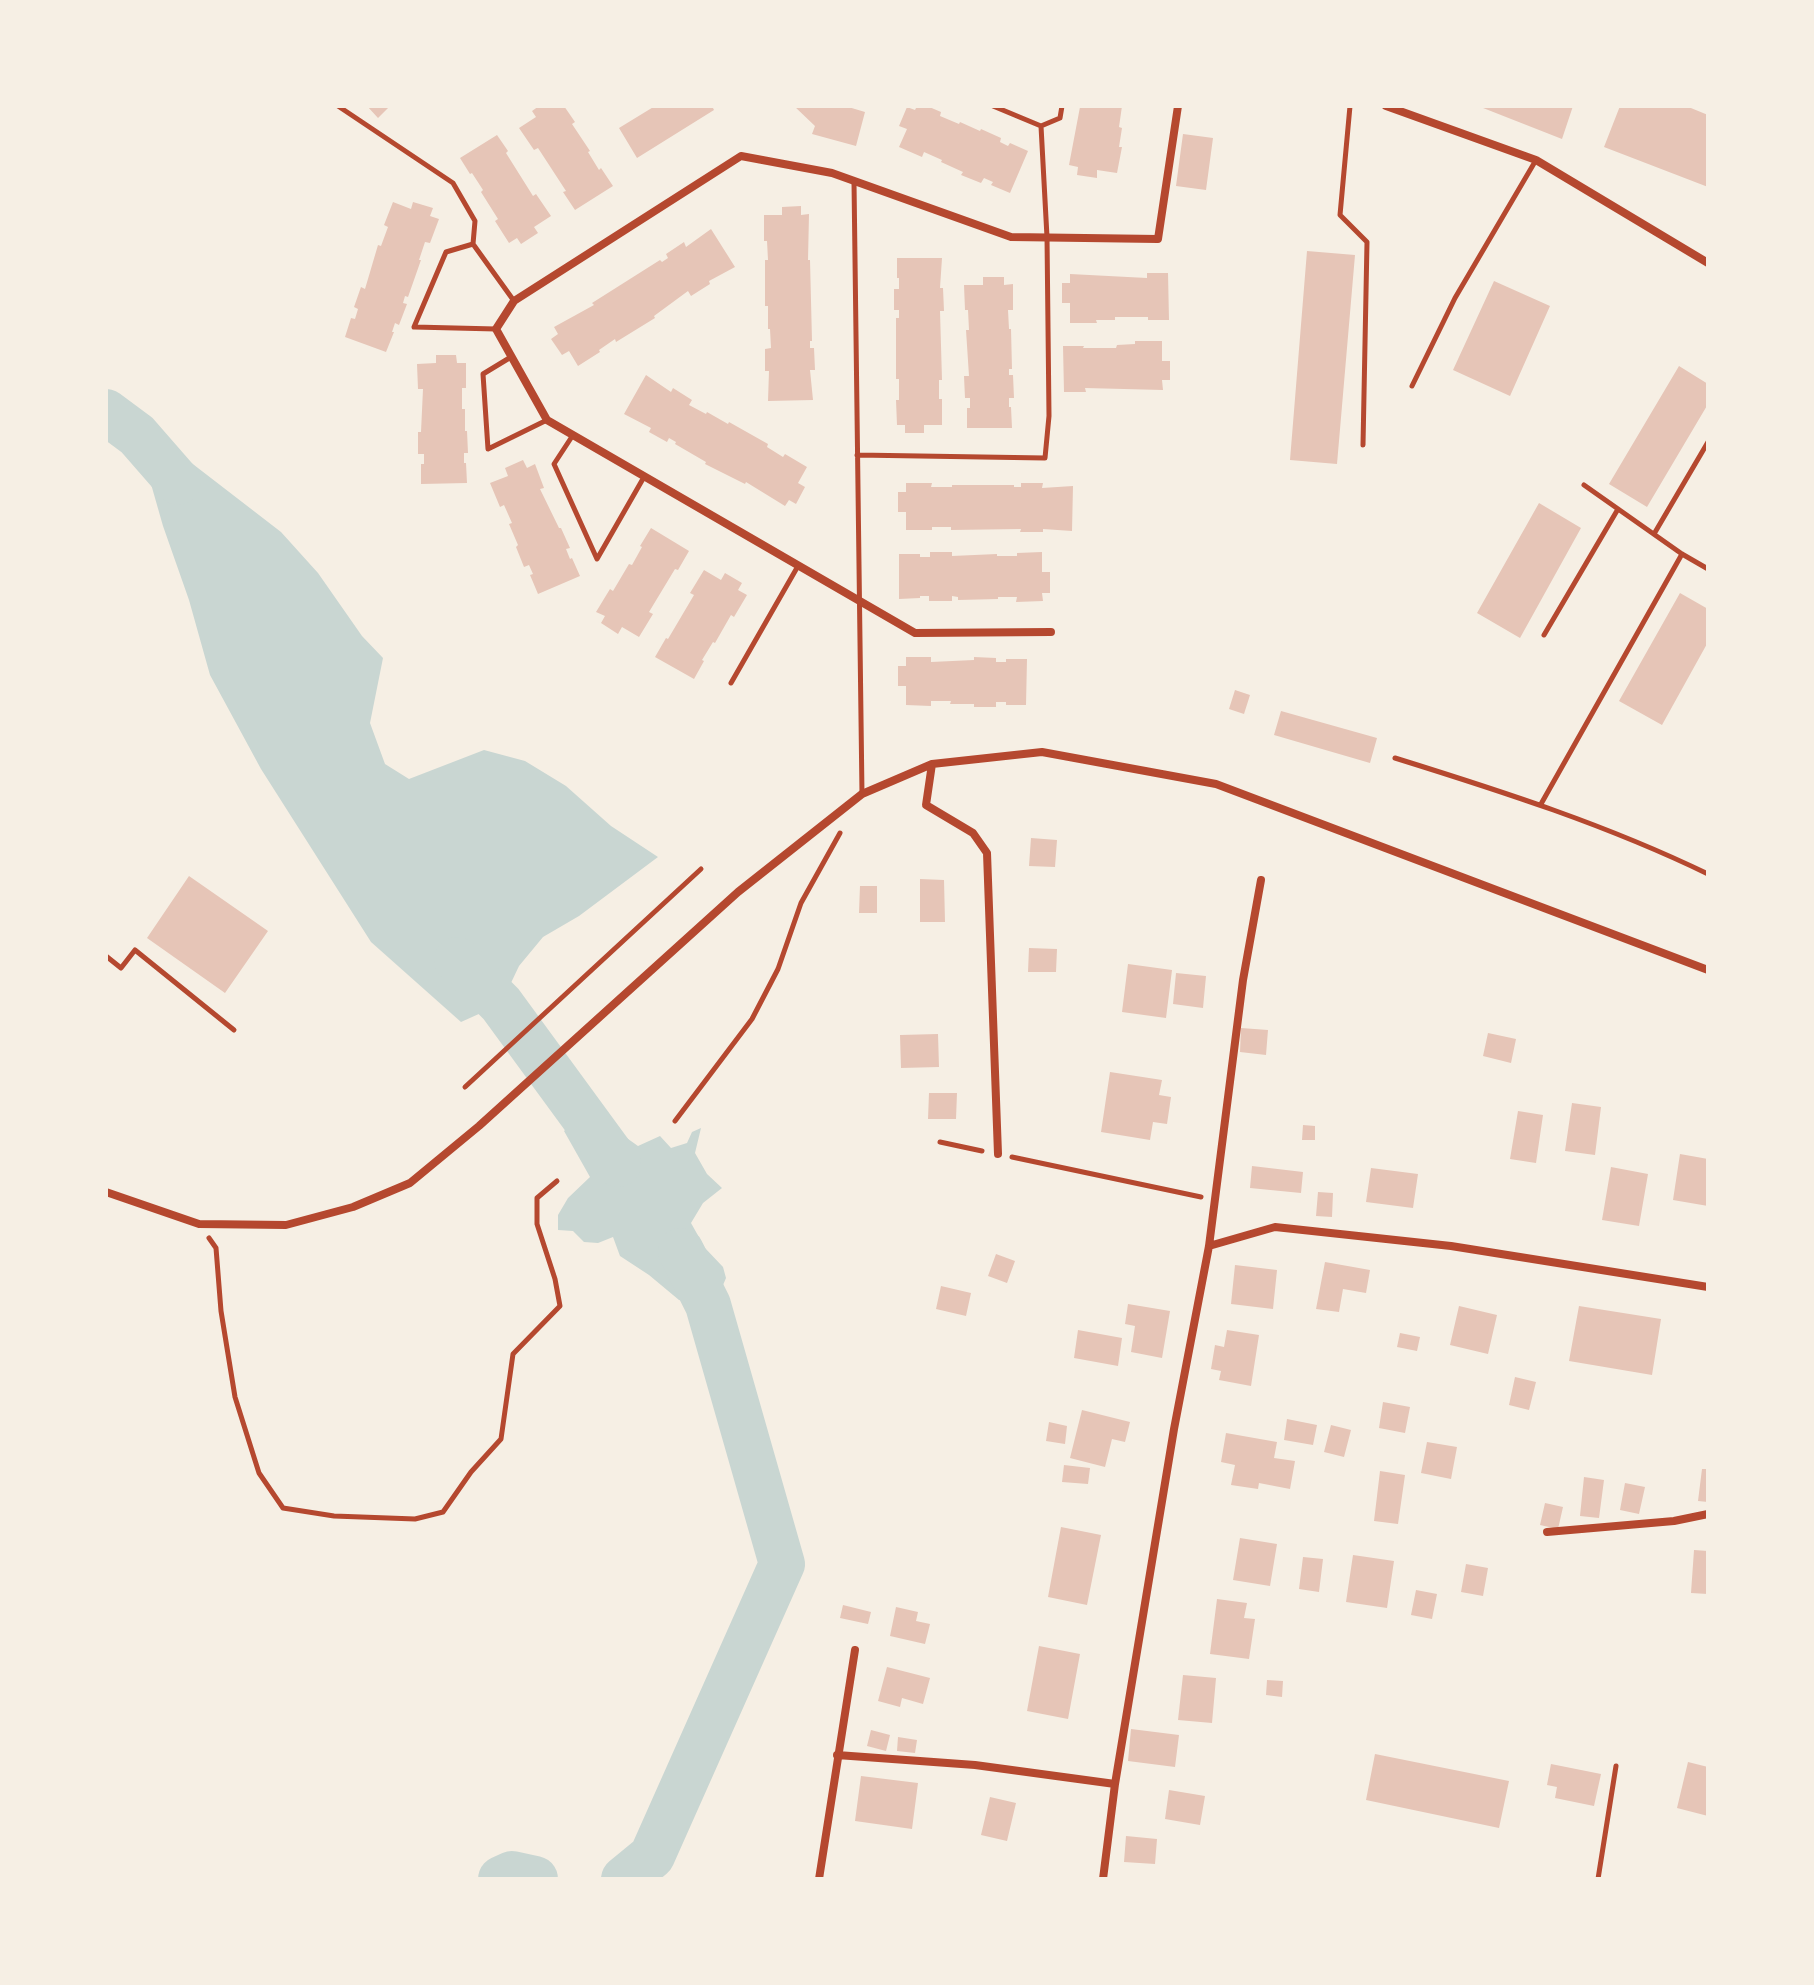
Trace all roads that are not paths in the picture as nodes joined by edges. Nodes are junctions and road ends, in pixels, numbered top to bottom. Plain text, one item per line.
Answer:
1 (338, 106) edge
2 (993, 106) edge
3 (1062, 106) edge
4 (1178, 106) edge
5 (1350, 106) edge
6 (1386, 106) edge
7 (1041, 126) junction
8 (1536, 160) junction
9 (854, 181) junction
10 (1047, 237) junction
11 (473, 244) junction
12 (1708, 263) edge
13 (514, 301) junction
14 (496, 329) junction
15 (511, 357) junction
16 (1412, 386) dead end
17 (547, 420) junction
18 (573, 435) junction
19 (1708, 442) edge
20 (1363, 445) dead end
21 (857, 455) junction
22 (644, 477) junction
23 (1584, 485) dead end
24 (1618, 509) junction
25 (1654, 534) junction
26 (1682, 554) junction
27 (798, 566) junction
28 (1708, 569) edge
29 (859, 600) junction
30 (1051, 632) dead end
31 (1544, 635) dead end
32 (731, 683) dead end
33 (1395, 758) dead end
34 (932, 764) junction
35 (862, 794) junction
36 (1541, 804) junction
37 (1708, 874) edge
38 (1261, 880) dead end
39 (106, 956) edge
40 (1708, 970) edge
41 (234, 1030) dead end
42 (998, 1154) road end
43 (106, 1192) edge
44 (1209, 1246) junction
45 (1708, 1287) edge
46 (1708, 1514) edge
47 (1547, 1532) dead end
48 (855, 1650) dead end
49 (837, 1755) junction
50 (1616, 1766) dead end
51 (1115, 1784) junction
52 (819, 1879) edge
53 (1103, 1879) edge
54 (1598, 1879) edge

1 - 11 lane
2 - 7 lane
3 - 7 lane
4 - 10 street
5 - 20 lane
6 - 8 street
7 - 10 lane
8 - 12 street
8 - 16 lane
9 - 10 street
9 - 13 street
9 - 21 lane
10 - 21 lane
11 - 13 lane
11 - 14 lane
13 - 14 street
14 - 15 street
15 - 17 street
15 - 17 lane
17 - 18 street
18 - 22 street
18 - 22 lane
19 - 25 lane
21 - 29 lane
22 - 27 street
23 - 24 lane
24 - 25 lane
24 - 31 lane
25 - 26 lane
26 - 28 lane
26 - 36 lane
27 - 29 street
27 - 32 lane
29 - 30 street
29 - 35 lane
33 - 36 lane
34 - 35 street
34 - 40 street
34 - 42 street
35 - 43 street
36 - 37 lane
38 - 44 street
39 - 41 lane
44 - 45 street
44 - 51 street
46 - 47 street
48 - 49 street
49 - 51 street
49 - 52 street
50 - 54 lane
51 - 53 street

